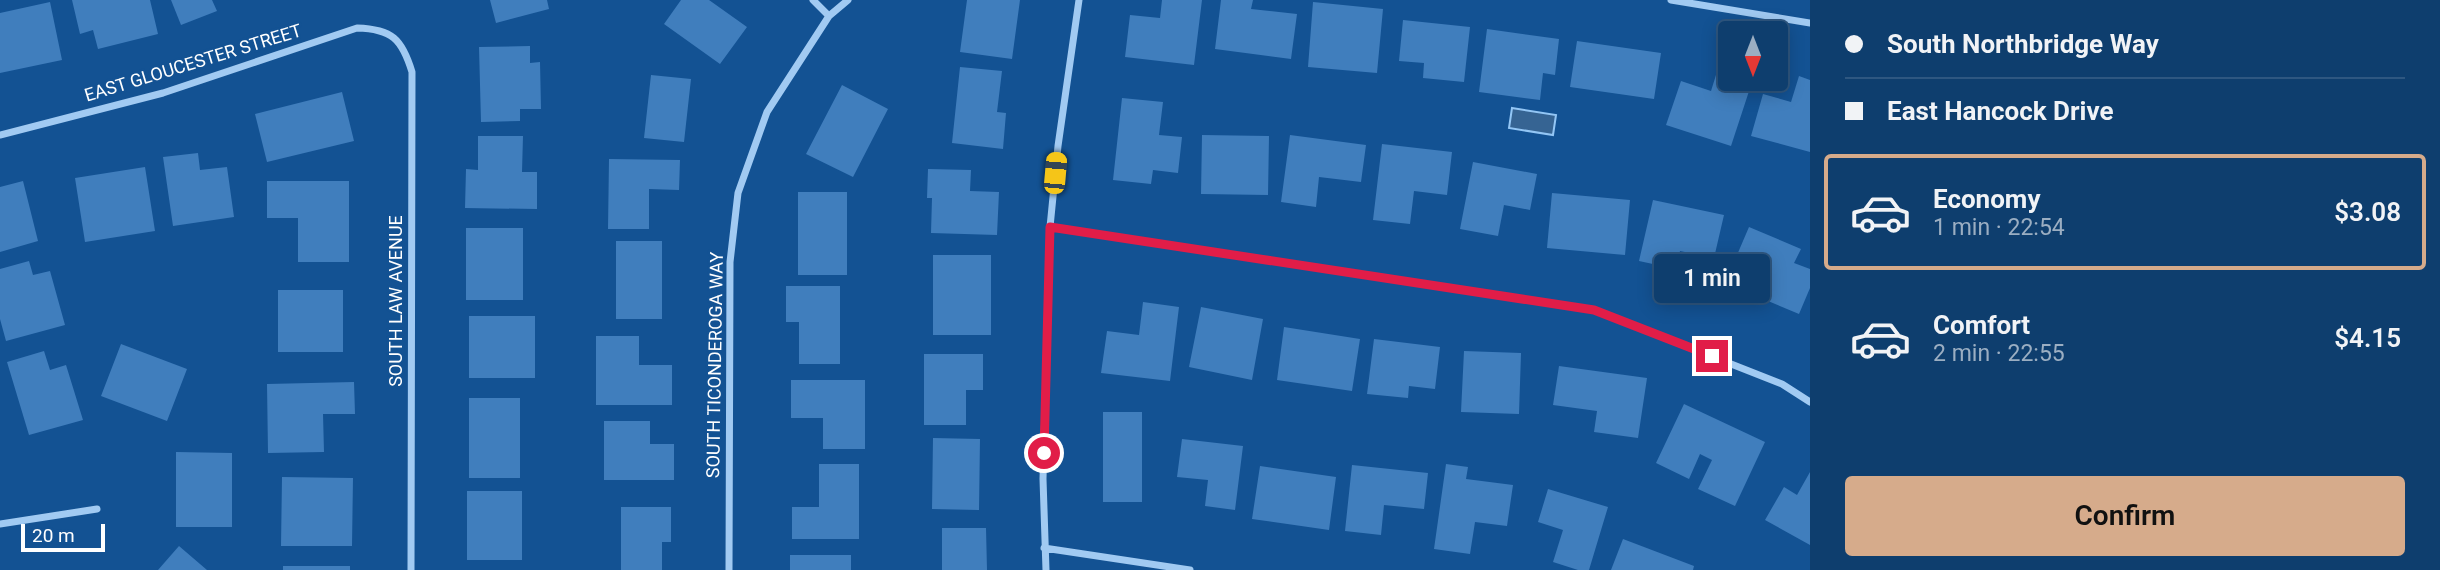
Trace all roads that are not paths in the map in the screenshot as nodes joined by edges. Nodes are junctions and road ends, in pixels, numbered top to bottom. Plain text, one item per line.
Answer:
1 (813, 0) edge
2 (848, 0) edge
3 (1079, 0) edge
4 (1671, 0) edge
5 (828, 16) junction
6 (1810, 23) edge
7 (394, 37) joint
8 (0, 135) edge
9 (1050, 227) junction
10 (1810, 401) edge
11 (97, 509) dead end
12 (0, 524) edge
13 (1044, 548) junction
14 (411, 570) edge
15 (729, 570) edge
16 (1046, 570) edge
17 (1190, 570) edge

1 - 5 street
2 - 5 street, SOUTH TICONDEROGA WAY
3 - 9 street
4 - 6 street
5 - 15 street, SOUTH TICONDEROGA WAY
7 - 8 street, EAST GLOUCESTER STREET
7 - 14 street, SOUTH LAW AVENUE
9 - 10 street
9 - 13 street
11 - 12 street
13 - 16 street
13 - 17 street

